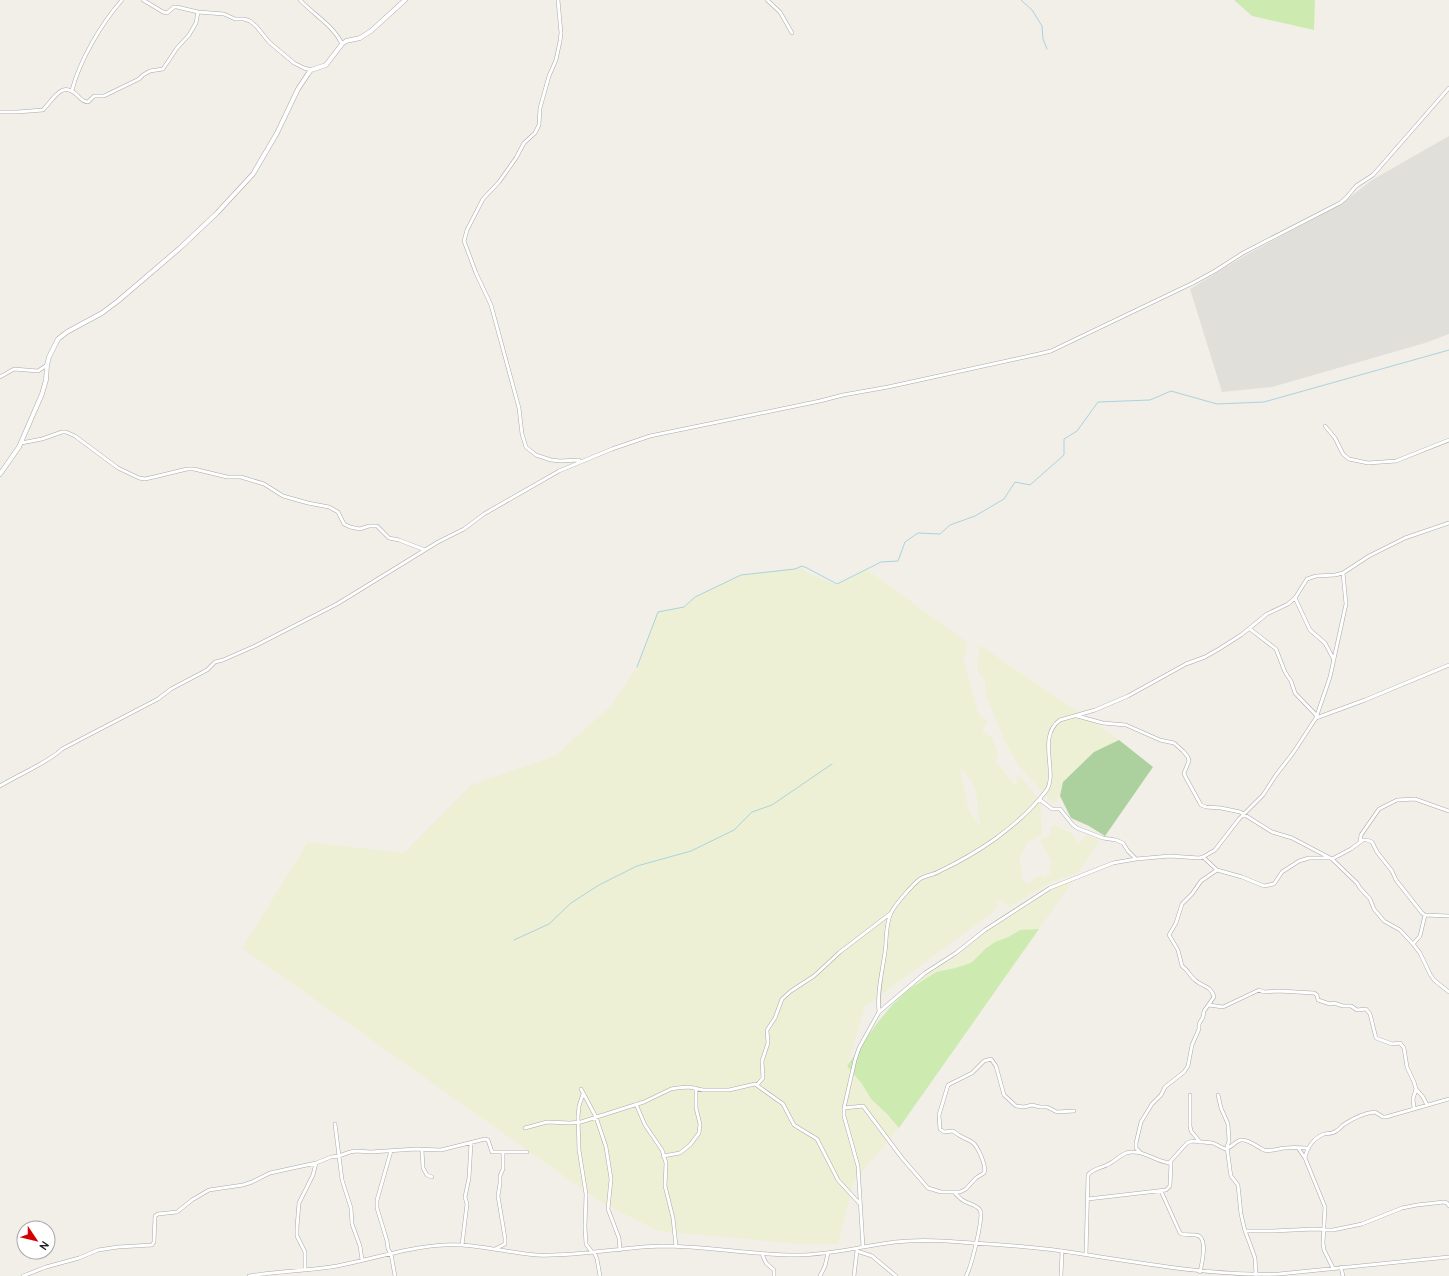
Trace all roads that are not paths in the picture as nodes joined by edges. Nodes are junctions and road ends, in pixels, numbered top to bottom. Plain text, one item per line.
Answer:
1 (122, 0) edge
2 (143, 0) edge
3 (300, 0) edge
4 (405, 0) edge
5 (558, 0) edge
6 (766, 0) edge
7 (198, 12) junction
8 (792, 33) dead end
9 (342, 44) junction
10 (311, 70) junction
11 (1449, 88) edge
12 (72, 90) junction
13 (0, 112) edge
14 (47, 365) junction
15 (0, 377) edge
16 (1325, 426) dead end
17 (1449, 440) edge
18 (21, 442) junction
19 (583, 460) junction
20 (0, 474) edge
21 (1449, 523) edge
22 (425, 550) junction
23 (1343, 573) junction
24 (1295, 598) junction
25 (1250, 629) junction
26 (1334, 660) junction
27 (1449, 666) edge
28 (1076, 716) junction
29 (1316, 717) junction
30 (0, 786) edge
31 (1039, 799) junction
32 (1449, 811) edge
33 (1243, 814) junction
34 (1360, 842) junction
35 (1203, 857) junction
36 (1331, 858) junction
37 (1136, 860) junction
38 (1217, 870) junction
39 (891, 913) junction
40 (1425, 915) junction
41 (1449, 916) edge
42 (1413, 944) junction
43 (1449, 992) edge
44 (1209, 1005) junction
45 (879, 1012) junction
46 (757, 1085) junction
47 (696, 1088) junction
48 (581, 1089) dead end
49 (1416, 1089) junction
50 (584, 1094) junction
51 (1190, 1095) dead end
52 (1218, 1095) dead end
53 (1449, 1099) edge
54 (636, 1104) junction
55 (1427, 1105) junction
56 (844, 1108) junction
57 (1414, 1108) junction
58 (1074, 1111) dead end
59 (596, 1117) junction
60 (578, 1122) junction
61 (335, 1124) dead end
62 (525, 1128) dead end
63 (1200, 1142) junction
64 (471, 1143) junction
65 (1298, 1148) junction
66 (1308, 1148) junction
67 (1228, 1149) junction
68 (391, 1150) junction
69 (422, 1150) junction
70 (503, 1152) junction
71 (527, 1152) dead end
72 (1140, 1152) junction
73 (339, 1156) junction
74 (664, 1156) junction
75 (1305, 1158) junction
76 (1171, 1162) junction
77 (316, 1163) junction
78 (432, 1177) dead end
79 (1161, 1191) junction
80 (960, 1192) junction
81 (955, 1193) junction
82 (959, 1197) junction
83 (1088, 1199) junction
84 (860, 1204) junction
85 (1449, 1205) edge
86 (1323, 1230) junction
87 (1245, 1231) junction
88 (976, 1243) junction
89 (462, 1245) junction
90 (676, 1246) junction
91 (863, 1247) junction
92 (494, 1249) junction
93 (620, 1250) junction
94 (857, 1250) junction
95 (1062, 1251) junction
96 (593, 1252) junction
97 (828, 1253) junction
98 (391, 1254) junction
99 (762, 1254) junction
100 (1086, 1254) junction
101 (1449, 1257) edge
102 (362, 1260) junction
103 (1341, 1267) junction
104 (1333, 1268) junction
105 (300, 1270) junction
106 (305, 1270) junction
107 (1200, 1272) junction
108 (1207, 1274) edge
109 (299, 1275) dead end
110 (22, 1276) edge
111 (249, 1276) edge
112 (395, 1276) edge
113 (600, 1276) edge
114 (774, 1276) edge
115 (820, 1276) edge
116 (854, 1276) edge
117 (896, 1276) edge
118 (966, 1276) edge
119 (1061, 1276) edge
120 (1244, 1276) edge
121 (1256, 1276) edge
122 (1343, 1276) edge

1 - 12 street
2 - 7 street
3 - 9 street
4 - 9 street
5 - 19 street
6 - 8 street
7 - 10 street
7 - 12 street
9 - 10 street
10 - 14 street
11 - 19 street
12 - 13 street
14 - 15 street
14 - 18 street
16 - 17 street
18 - 20 street
18 - 22 street
19 - 22 street
21 - 23 street
22 - 30 street
23 - 24 street
23 - 26 street
24 - 25 street
24 - 26 street
25 - 28 street
25 - 29 street
26 - 29 street
27 - 29 street
28 - 31 street
28 - 33 street
29 - 33 street
31 - 37 street
31 - 39 street
32 - 34 street
33 - 35 street
33 - 36 street
34 - 36 street
34 - 40 street
35 - 37 street
35 - 38 street
36 - 38 street
36 - 42 street
37 - 45 street
38 - 44 street
39 - 45 street
39 - 46 street
40 - 41 street
40 - 42 street
42 - 43 street
44 - 49 street
44 - 72 street
45 - 56 street
46 - 47 street
46 - 84 street
47 - 54 street
47 - 74 street
48 - 50 street
49 - 55 street
49 - 57 street
50 - 59 street
50 - 60 street
51 - 63 street
52 - 67 street
53 - 55 street
54 - 59 street
54 - 74 street
55 - 57 street
56 - 81 street
56 - 84 street
57 - 66 street
58 - 80 street
59 - 60 street
59 - 93 street
60 - 62 street
60 - 96 street
61 - 73 street
63 - 67 street
63 - 76 street
64 - 69 street
64 - 70 street
64 - 89 street
65 - 66 street
65 - 67 street
65 - 75 street
66 - 75 street
67 - 87 street
68 - 69 street
68 - 73 street
68 - 98 street
69 - 78 street
70 - 71 street
70 - 92 street
72 - 76 street
72 - 83 street
73 - 77 street
73 - 102 street
74 - 90 street
75 - 86 street
76 - 79 street
77 - 106 street
77 - 110 street
79 - 83 street
79 - 107 street
80 - 81 street
80 - 82 street
81 - 82 street
82 - 88 street
83 - 100 street
84 - 91 street
85 - 86 street
86 - 87 street
86 - 104 street
87 - 121 street
88 - 91 street
88 - 95 street
88 - 118 street
89 - 92 street
89 - 98 street
90 - 93 street
90 - 99 street
91 - 94 street
92 - 96 street
93 - 96 street
94 - 97 street
94 - 116 street
94 - 117 street
95 - 100 street
95 - 119 street
96 - 113 street
97 - 99 street
97 - 115 street
98 - 102 street
98 - 112 street
99 - 114 street
100 - 107 street
101 - 103 street
102 - 106 street
103 - 104 street
103 - 122 street
104 - 121 street
105 - 106 street
105 - 109 street
105 - 111 street
107 - 108 street
108 - 120 street
120 - 121 street

